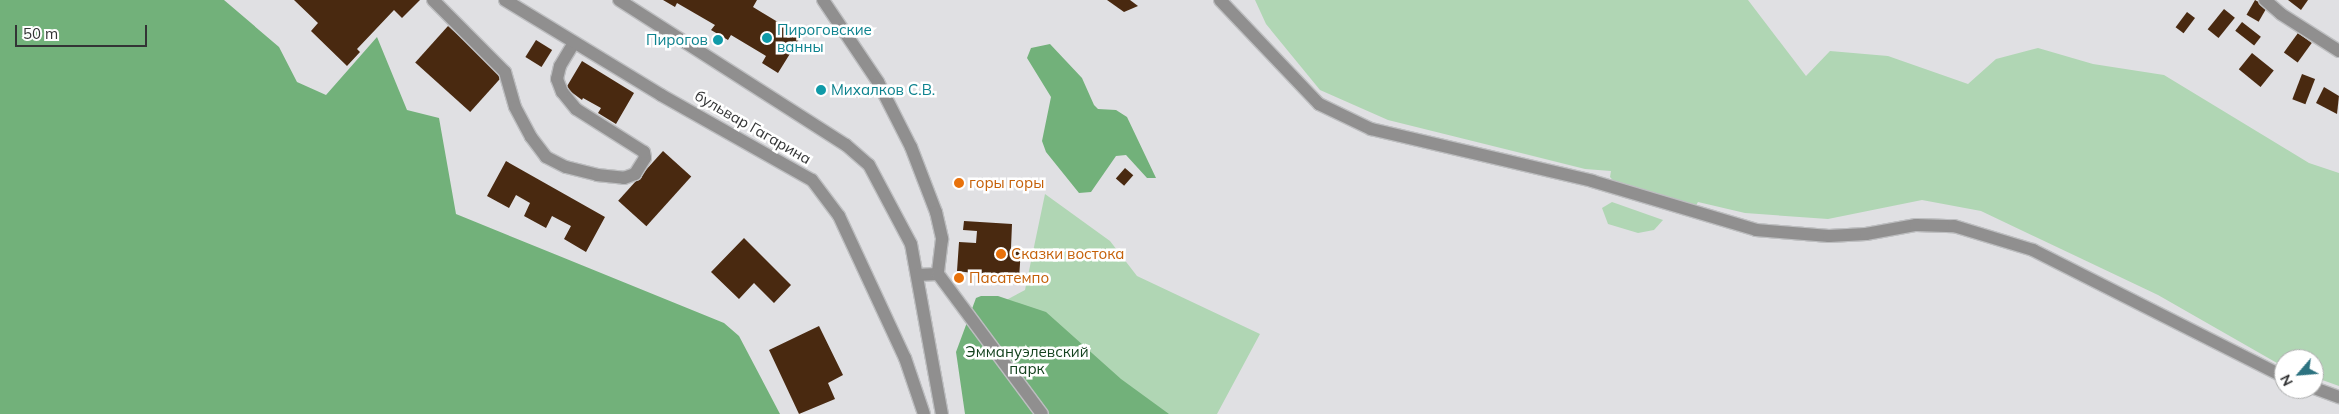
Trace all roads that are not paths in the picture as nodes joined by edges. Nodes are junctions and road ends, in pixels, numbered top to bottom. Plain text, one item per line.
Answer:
1 (433, 0) edge
2 (505, 0) edge
3 (619, 0) edge
4 (823, 0) edge
5 (1220, 0) edge
6 (2265, 0) edge
7 (574, 43) junction
8 (2339, 50) edge
9 (938, 274) junction
10 (917, 275) junction
11 (2274, 372) edge
12 (2324, 392) edge
13 (2339, 397) edge
14 (924, 414) edge
15 (942, 414) edge
16 (1042, 414) edge

1 - 7 street
2 - 7 street, бульвар Гагарина
3 - 10 street
4 - 9 street
5 - 11 street
6 - 8 street
7 - 14 street, бульвар Гагарина
9 - 10 street
9 - 16 street
10 - 15 street
12 - 13 street

